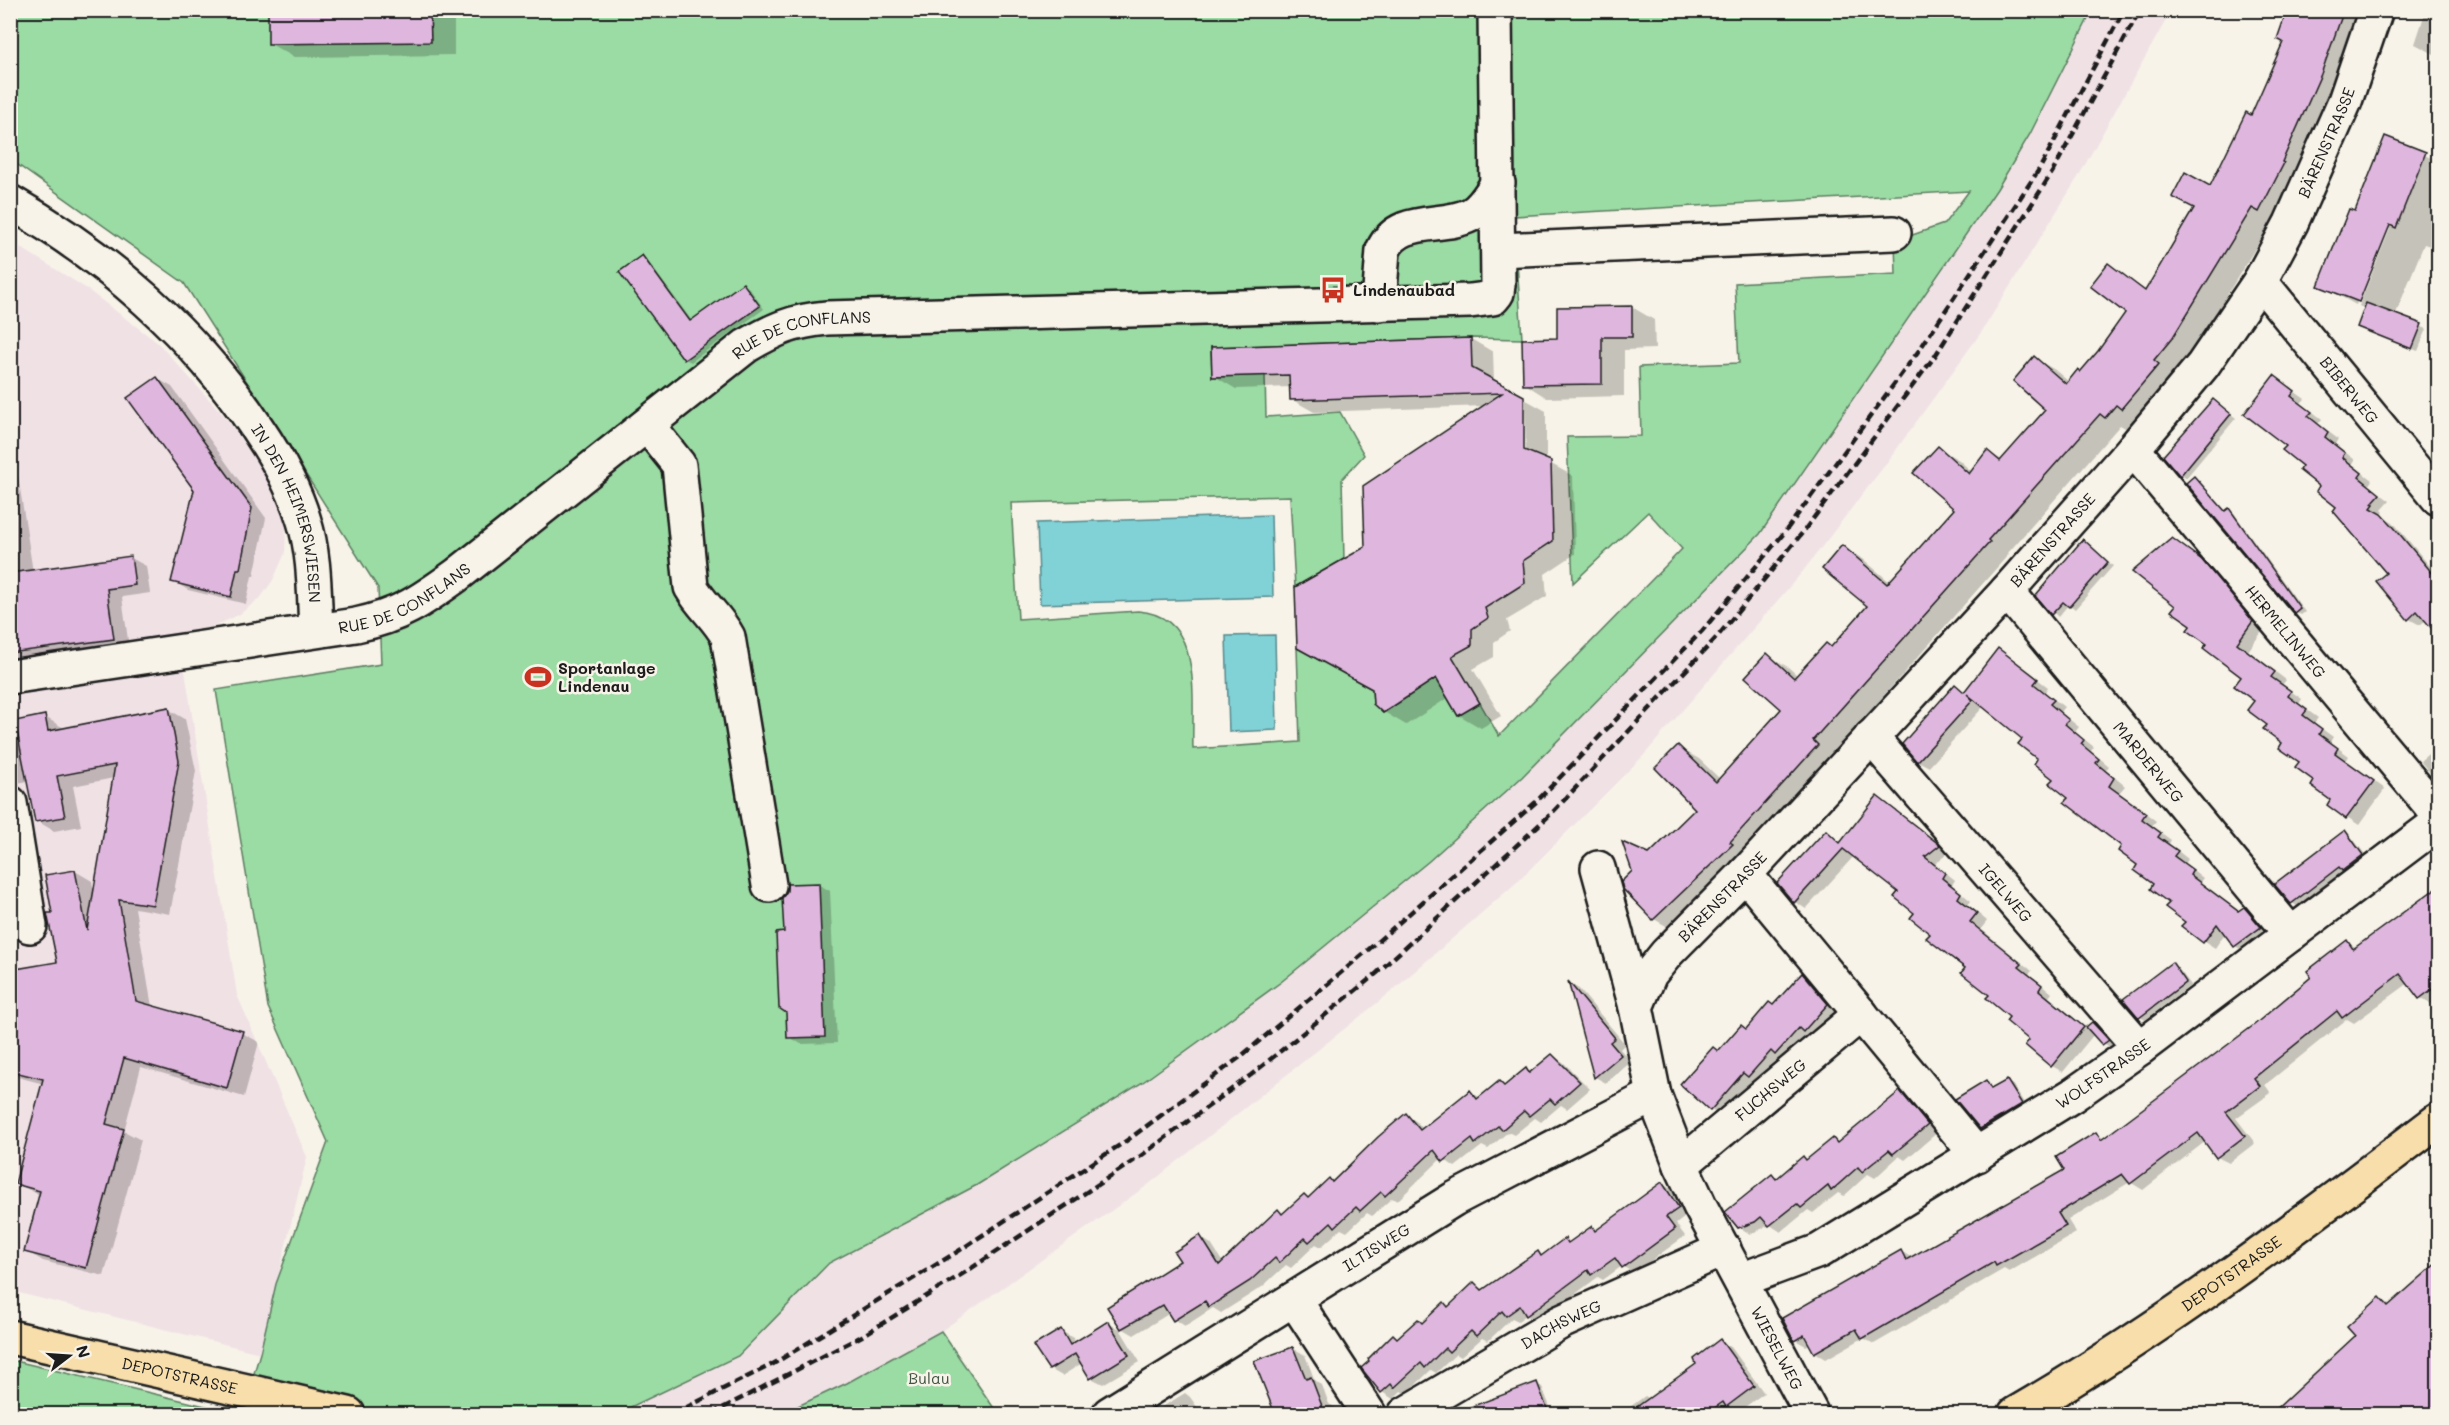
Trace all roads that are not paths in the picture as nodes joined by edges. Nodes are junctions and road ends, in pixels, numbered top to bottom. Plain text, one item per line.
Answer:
1 (1495, 10) edge
2 (2376, 10) edge
3 (1498, 183) junction
4 (10, 202) edge
5 (1894, 233) dead end
6 (1498, 250) junction
7 (2260, 281) junction
8 (1379, 304) junction
9 (647, 425) junction
10 (2133, 449) junction
11 (2439, 498) edge
12 (2007, 591) junction
13 (316, 629) junction
14 (10, 677) edge
15 (1871, 737) junction
16 (10, 803) edge
17 (2439, 814) edge
18 (2439, 823) edge
19 (1598, 868) dead end
20 (1745, 874) junction
21 (769, 885) dead end
22 (30, 926) dead end
23 (2291, 934) junction
24 (1636, 1007) junction
25 (1861, 1014) junction
26 (2140, 1048) junction
27 (1654, 1095) junction
28 (2439, 1120) edge
29 (1977, 1155) junction
30 (1681, 1165) junction
31 (1724, 1249) junction
32 (1741, 1280) junction
33 (1294, 1299) junction
34 (10, 1337) edge
35 (348, 1414) edge
36 (1109, 1414) edge
37 (1369, 1414) edge
38 (1406, 1414) edge
39 (1808, 1414) edge
40 (2015, 1414) edge

1 - 3 street, RUE DE CONFLANS
2 - 7 street, BÄRENSTRASSE
3 - 6 street, RUE DE CONFLANS
3 - 8 street
4 - 13 street, IN DEN HEIMERSWIESEN
5 - 6 street
6 - 8 street, RUE DE CONFLANS
7 - 10 street, BÄRENSTRASSE
7 - 11 street, BIBERWEG
8 - 9 street, RUE DE CONFLANS
9 - 13 street, RUE DE CONFLANS
9 - 21 street
10 - 12 street, BÄRENSTRASSE
10 - 17 street, HERMELINWEG
12 - 15 street, BÄRENSTRASSE
12 - 23 street, MARDERWEG
13 - 14 street, IN DEN HEIMERSWIESEN
15 - 20 street, BÄRENSTRASSE
15 - 26 street, IGELWEG
16 - 22 street
18 - 23 street, WOLFSTRASSE
19 - 24 street
20 - 24 street, BÄRENSTRASSE
20 - 25 street
23 - 26 street, WOLFSTRASSE
24 - 27 street
25 - 29 street
25 - 30 street, FUCHSWEG
26 - 29 street, WOLFSTRASSE
27 - 30 street
27 - 33 street, ILTISWEG
28 - 40 main road, DEPOTSTRASSE
29 - 32 street, WOLFSTRASSE
30 - 31 street
31 - 32 street
31 - 38 street, DACHSWEG
32 - 39 street, WIESELWEG
33 - 36 street, ILTISWEG
33 - 37 street
34 - 35 main road, DEPOTSTRASSE

